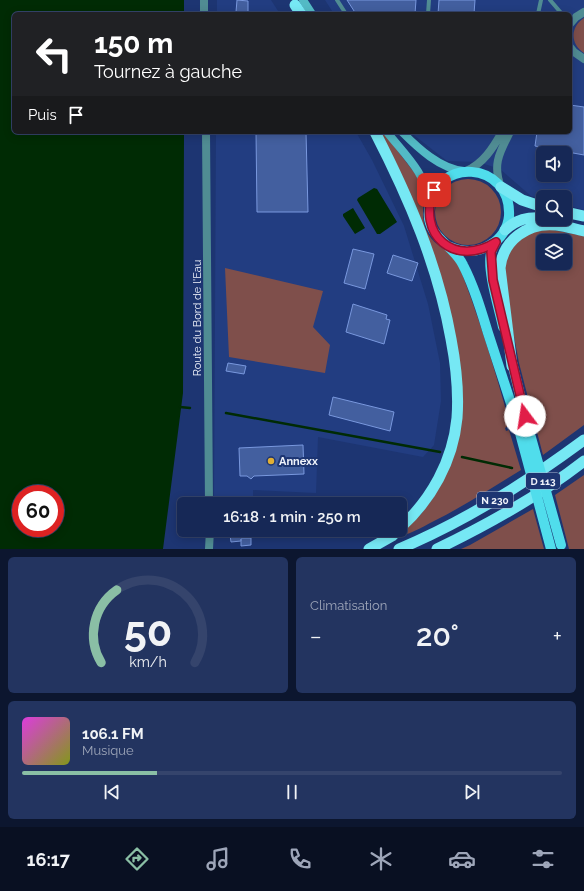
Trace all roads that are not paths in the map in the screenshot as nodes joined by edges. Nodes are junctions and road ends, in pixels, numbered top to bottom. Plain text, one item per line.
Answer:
1 (204, 0) edge
2 (337, 0) edge
3 (429, 0) edge
4 (541, 0) edge
5 (550, 0) edge
6 (298, 7) edge
7 (204, 12) edge
8 (308, 12) edge
9 (345, 12) edge
10 (428, 12) edge
11 (538, 12) edge
12 (560, 12) edge
13 (584, 12) edge
14 (572, 22) edge
15 (572, 48) edge
16 (572, 56) edge
17 (582, 58) edge
18 (206, 134) edge
19 (376, 134) edge
20 (389, 134) edge
21 (404, 134) edge
22 (501, 134) edge
23 (509, 134) edge
24 (465, 171) junction
25 (501, 187) junction
26 (429, 202) junction
27 (536, 205) edge
28 (572, 213) edge
29 (584, 216) edge
30 (536, 218) edge
31 (572, 223) edge
32 (584, 226) edge
33 (505, 230) junction
34 (584, 231) edge
35 (496, 242) junction
36 (448, 246) junction
37 (512, 366) junction
38 (521, 419) junction
39 (584, 434) edge
40 (584, 440) edge
41 (584, 461) edge
42 (554, 462) junction
43 (584, 468) edge
44 (555, 483) junction
45 (209, 497) edge
46 (407, 521) edge
47 (210, 537) edge
48 (390, 537) edge
49 (558, 548) edge
50 (209, 549) edge
51 (369, 549) edge
52 (399, 549) edge
53 (437, 549) edge

1 - 7 street
2 - 9 lane
3 - 10 lane
4 - 11 lane
5 - 12 lane
6 - 8 main road
13 - 14 street
15 - 17 street
16 - 17 street
18 - 45 street, Route du Bord de l'Eau
19 - 46 highway
20 - 26 main road
21 - 24 main road
22 - 24 street
23 - 25 street
24 - 25 main road
24 - 26 main road
25 - 27 highway
25 - 33 main road
26 - 36 main road
28 - 29 highway
30 - 33 highway
31 - 32 highway
33 - 35 main road
34 - 37 highway
35 - 36 main road
35 - 37 main road, D 113
36 - 38 main road, D 113
37 - 38 main road, D 113
38 - 49 main road, D 113, bridge
39 - 42 highway
40 - 42 highway, N 230
41 - 44 highway, N 230
42 - 52 highway, N 230
43 - 44 highway
44 - 53 highway, N 230
47 - 50 street
48 - 51 highway

